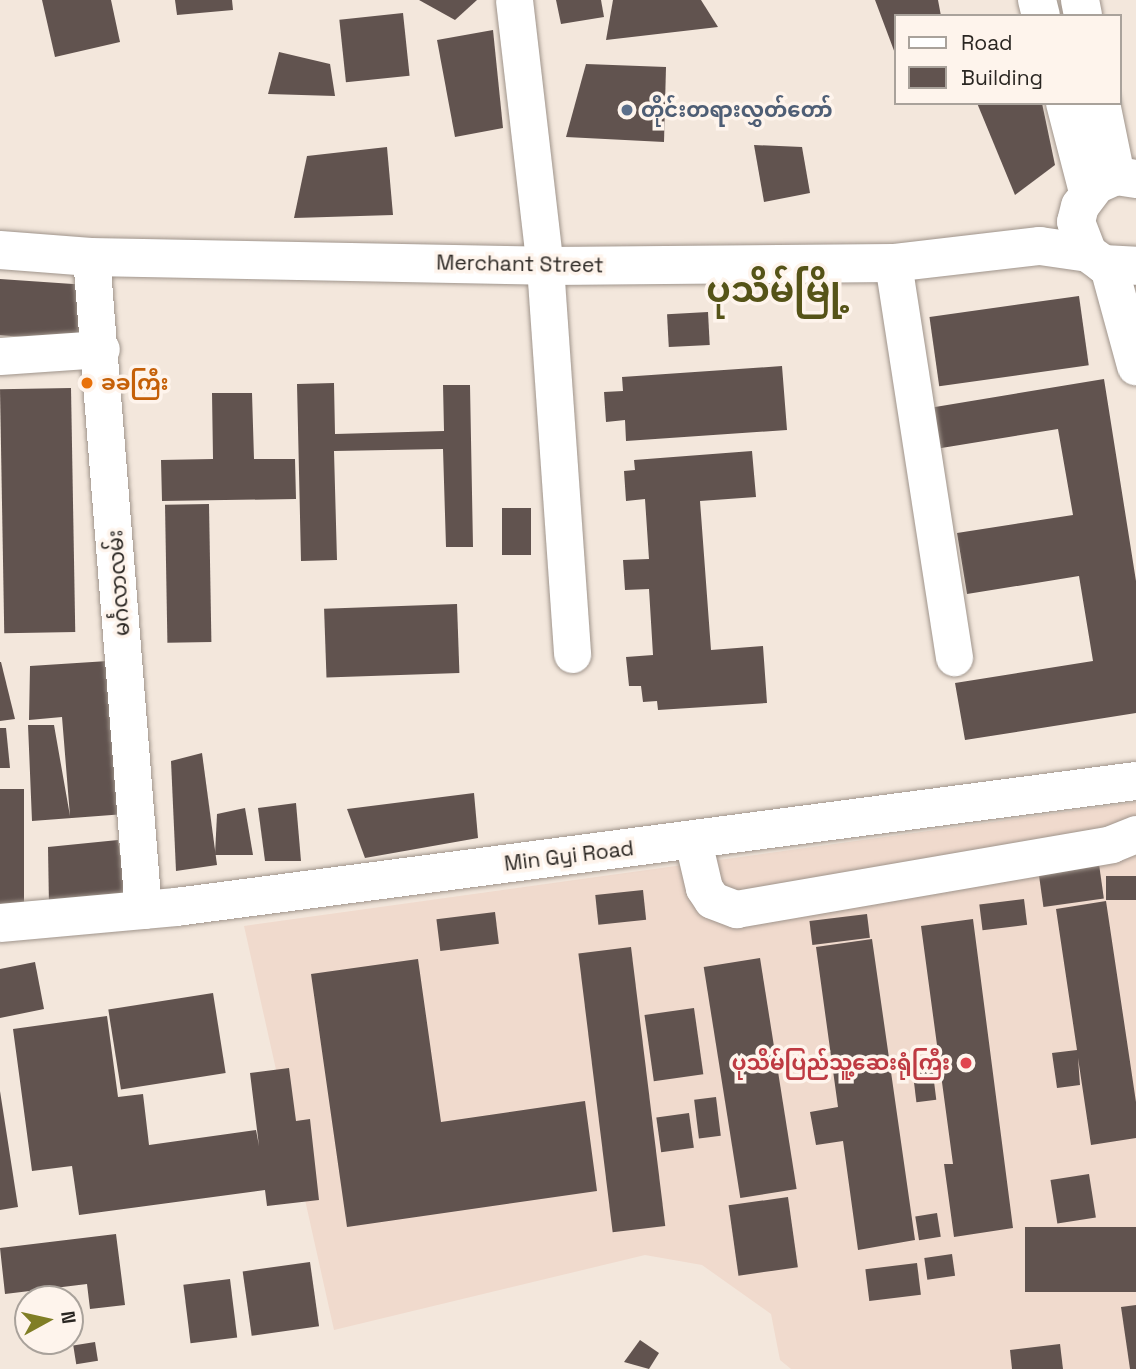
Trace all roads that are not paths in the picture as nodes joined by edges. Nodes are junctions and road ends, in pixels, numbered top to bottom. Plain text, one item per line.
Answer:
1 (514, 0) edge
2 (1066, 105) edge
3 (1101, 105) edge
4 (1107, 222) edge
5 (0, 250) edge
6 (91, 257) junction
7 (893, 263) junction
8 (545, 265) junction
9 (101, 349) junction
10 (0, 356) edge
11 (1136, 366) edge
12 (572, 654) dead end
13 (954, 657) dead end
14 (1136, 781) edge
15 (1136, 834) edge
16 (693, 841) junction
17 (143, 910) junction
18 (0, 923) edge

1 - 8 street
2 - 4 main road
3 - 4 main road
4 - 7 main road, Merchant Street
4 - 11 main road
5 - 6 main road, Merchant Street
6 - 8 main road, Merchant Street
6 - 9 street, မင်္ဂလာလမ်း
7 - 8 main road, Merchant Street
7 - 13 street
8 - 12 street
9 - 10 street
9 - 17 street, မင်္ဂလာလမ်း
14 - 16 main road, Min Gyi Road
15 - 16 street
16 - 17 main road, Min Gyi Road
17 - 18 main road, Min Gyi Road

